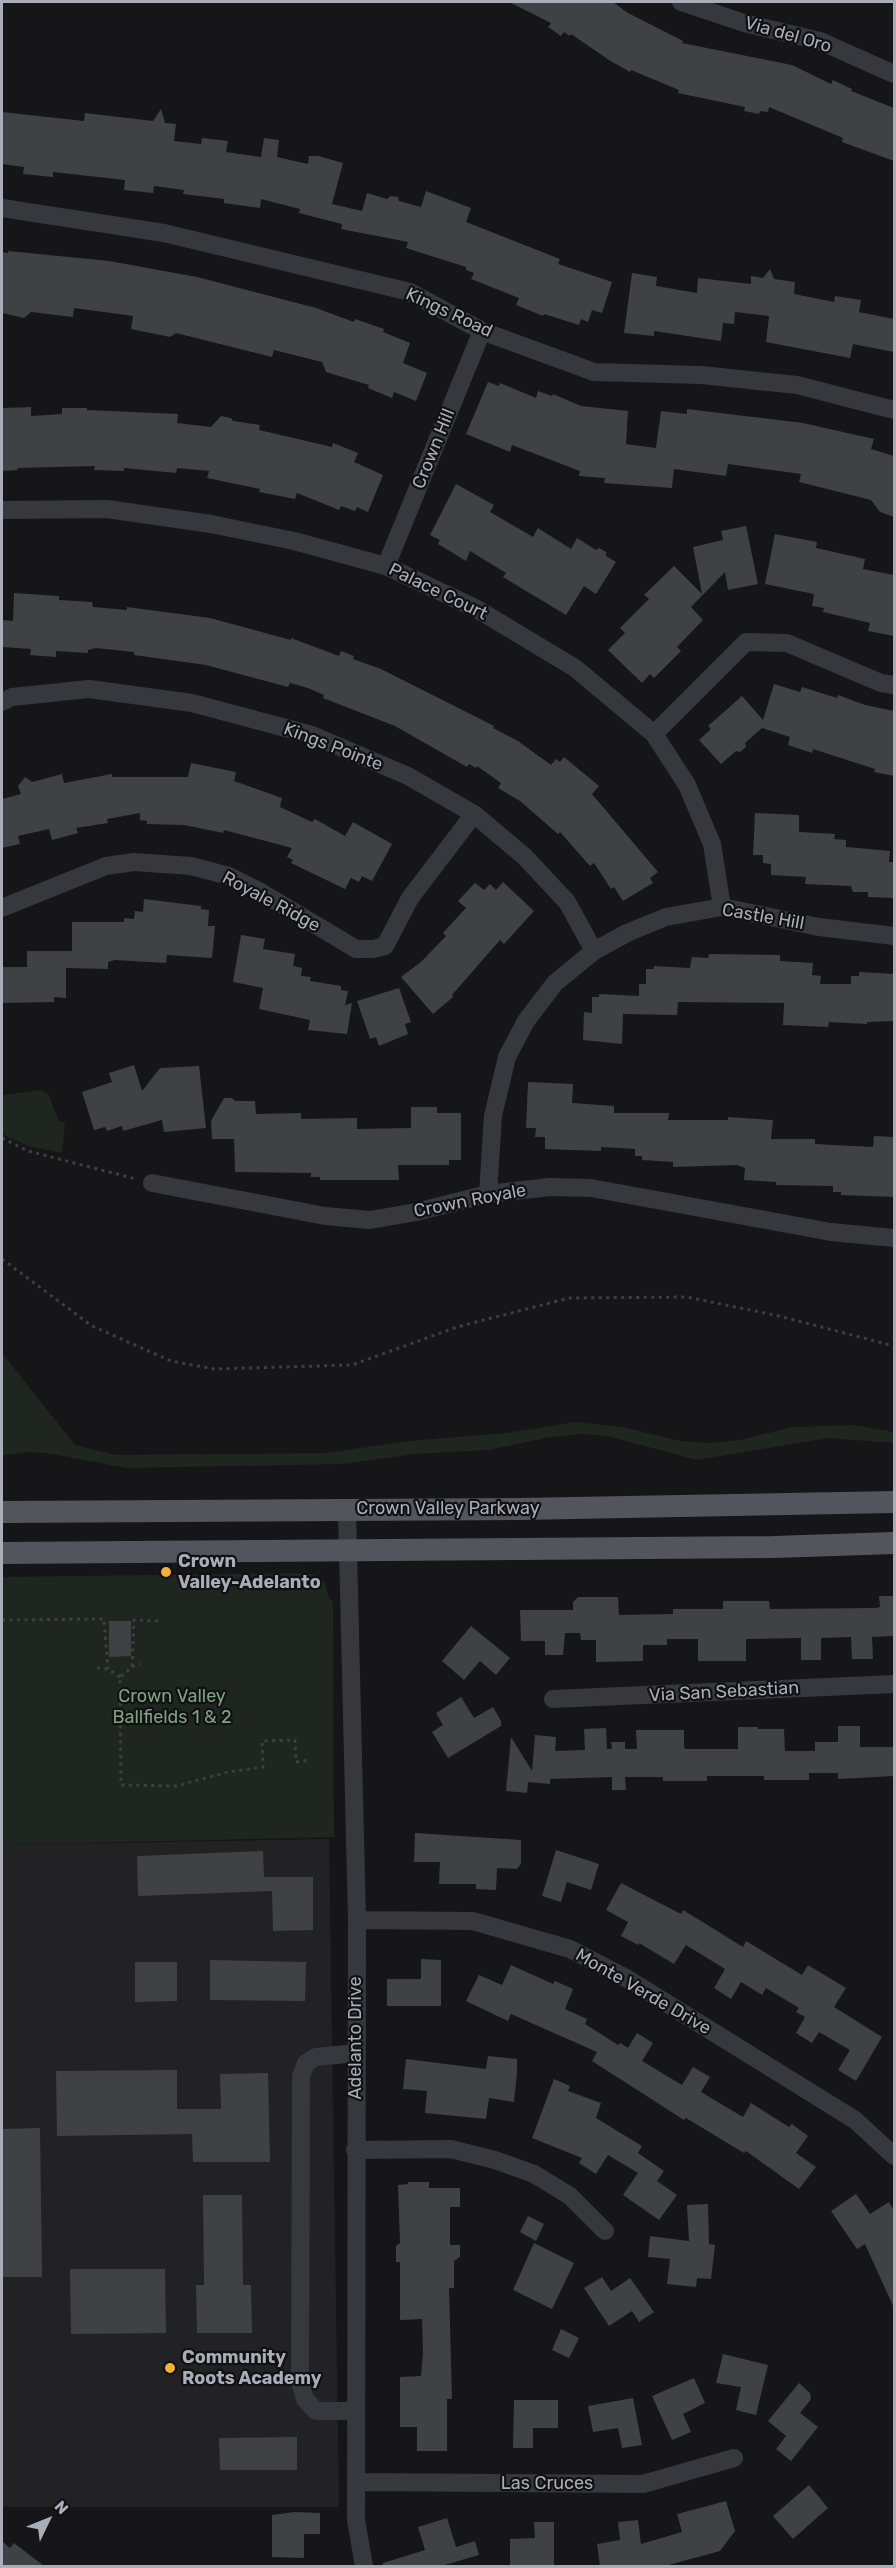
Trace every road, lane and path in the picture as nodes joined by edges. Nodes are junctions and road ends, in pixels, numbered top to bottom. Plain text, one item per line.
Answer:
1 (681, 2) edge
2 (894, 74) edge
3 (2, 208) edge
4 (482, 331) junction
5 (894, 411) edge
6 (2, 510) edge
7 (386, 566) junction
8 (894, 685) edge
9 (2, 702) edge
10 (654, 734) junction
11 (474, 814) junction
12 (722, 907) junction
13 (2, 908) edge
14 (894, 936) edge
15 (594, 951) junction
16 (2, 1138) edge
17 (152, 1183) joint
18 (488, 1194) junction
19 (894, 1238) edge
20 (2, 1259) edge
21 (894, 1346) edge
22 (894, 1502) edge
23 (347, 1510) junction
24 (2, 1512) edge
25 (894, 1543) edge
26 (348, 1552) junction
27 (2, 1553) edge
28 (2, 1620) edge
29 (158, 1621) dead end
30 (140, 1664) dead end
31 (132, 1667) junction
32 (98, 1668) dead end
33 (108, 1670) junction
34 (120, 1677) junction
35 (894, 1684) edge
36 (553, 1699) dead end
37 (311, 1760) dead end
38 (357, 1920) junction
39 (356, 2053) junction
40 (355, 2150) junction
41 (894, 2156) edge
42 (605, 2231) dead end
43 (356, 2411) junction
44 (734, 2458) dead end
45 (356, 2481) junction
46 (364, 2566) edge

1 - 2 street, Via del Oro
3 - 4 street, Kings Road
4 - 5 street, Kings Road
4 - 7 street, Crown Hill
6 - 7 street, Palace Court
7 - 10 street, Palace Court
8 - 10 street
9 - 11 street, Kings Pointe
10 - 12 street, Palace Court
11 - 13 street, Royale Ridge
11 - 15 street, Kings Pointe
12 - 14 street, Castle Hill
12 - 15 street, Castle Hill
15 - 18 street, Castle Hill
16 - 17 path
17 - 18 street, Crown Royale
18 - 19 street, Crown Royale
20 - 21 path
22 - 23 main road, Crown Valley Parkway
23 - 24 main road, Crown Valley Parkway
23 - 26 street, Adelanto Drive
25 - 26 main road
26 - 27 main road
26 - 38 street, Adelanto Drive
28 - 33 path
29 - 31 path
30 - 31 path
31 - 34 path
32 - 33 path
33 - 34 path
34 - 37 path
35 - 36 street, Via San Sebastian
38 - 39 street, Adelanto Drive
38 - 41 street, Monte Verde Drive
39 - 40 street, Adelanto Drive
39 - 43 street
40 - 42 street
40 - 43 street, Adelanto Drive
43 - 45 street, Adelanto Drive
44 - 45 street, Las Cruces
45 - 46 street, Adelanto Drive

